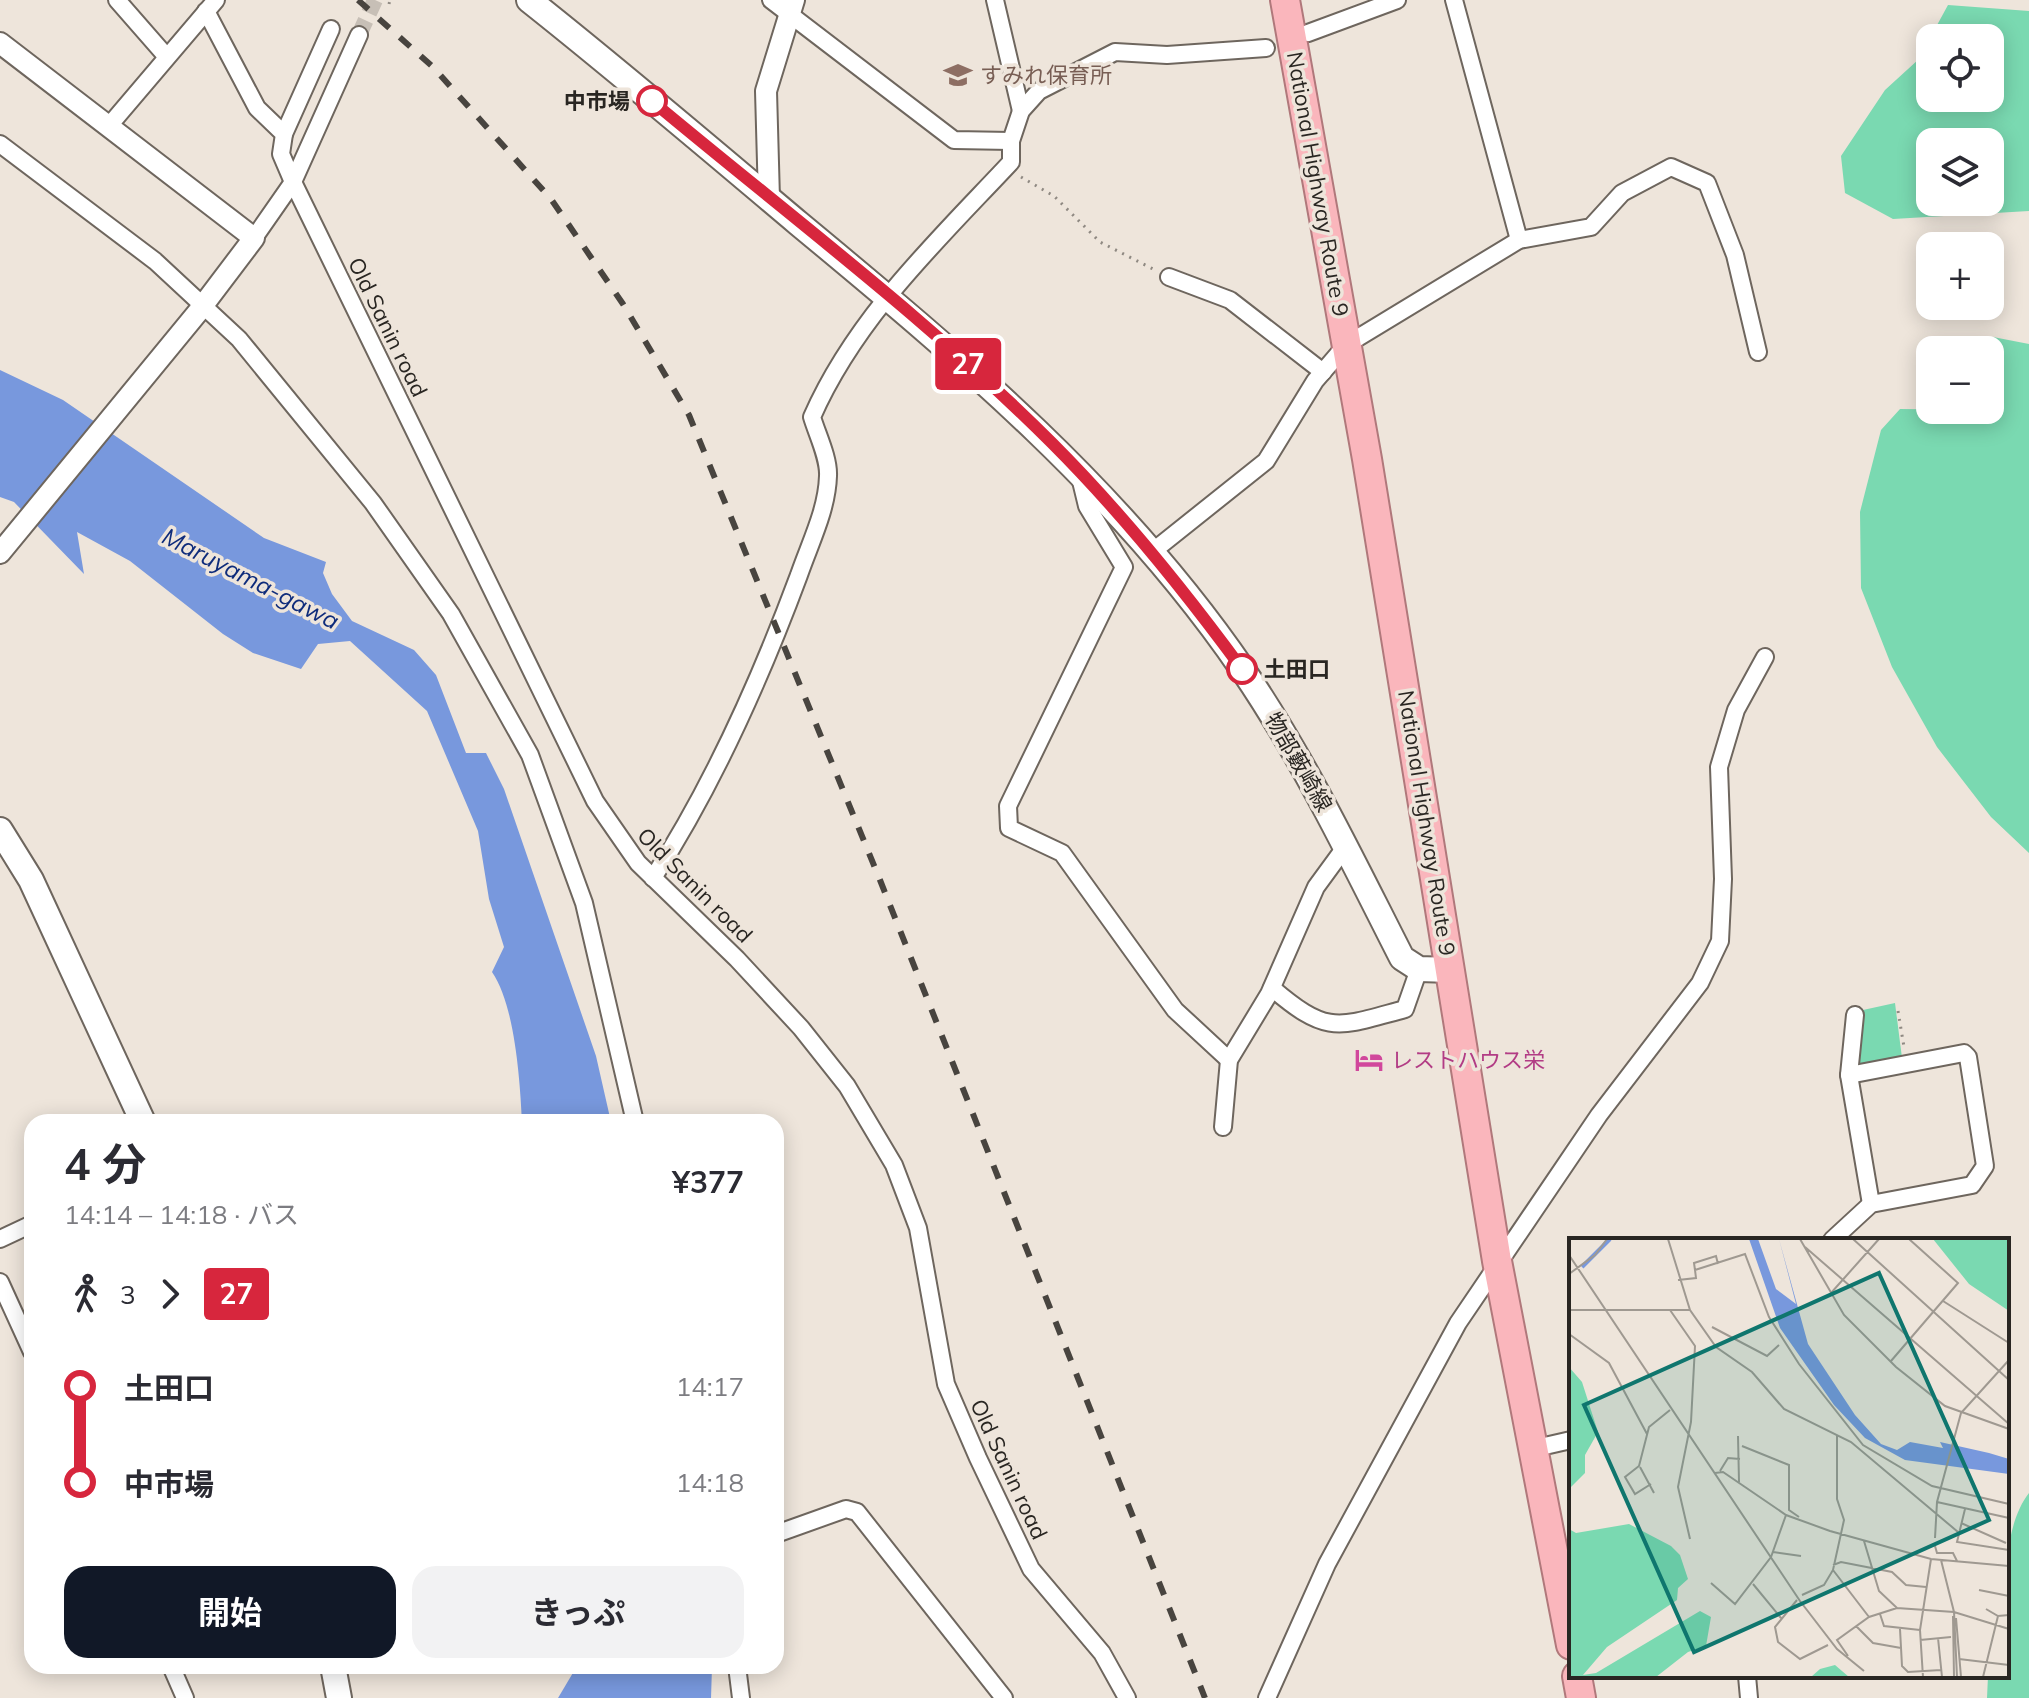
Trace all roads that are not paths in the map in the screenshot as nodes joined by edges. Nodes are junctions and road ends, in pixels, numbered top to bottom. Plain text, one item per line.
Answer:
1 (117, 0) edge
2 (529, 0) edge
3 (771, 0) edge
4 (995, 0) edge
5 (1285, 0) edge
6 (1397, 0) edge
7 (1454, 0) edge
8 (211, 6) edge
9 (793, 6) edge
10 (331, 29) dead end
11 (1308, 33) dead end
12 (359, 35) tunnel mouth
13 (0, 43) edge
14 (1266, 48) dead end
15 (166, 56) junction
16 (1021, 111) junction
17 (108, 127) junction
18 (284, 134) junction
19 (1011, 141) junction
20 (0, 144) edge
21 (293, 182) junction
22 (769, 199) junction
23 (254, 238) junction
24 (1519, 240) junction
25 (1169, 277) road end
26 (887, 296) junction
27 (201, 308) junction
28 (1346, 345) junction
29 (1758, 352) dead end
30 (1323, 372) junction
31 (1078, 470) junction
32 (1152, 552) junction
33 (0, 553) edge
34 (1765, 657) dead end
35 (0, 830) edge
36 (1346, 846) junction
37 (653, 878) junction
38 (1419, 969) junction
39 (1451, 970) junction
40 (1272, 988) junction
41 (1855, 1015) dead end
42 (1229, 1060) junction
43 (1849, 1075) junction
44 (139, 1114) edge
45 (633, 1114) edge
46 (1223, 1127) dead end
47 (1871, 1204) junction
48 (24, 1228) edge
49 (1834, 1238) edge
50 (0, 1239) edge
51 (1497, 1261) junction
52 (0, 1282) edge
53 (24, 1334) edge
54 (1569, 1440) edge
55 (1536, 1448) junction
56 (784, 1531) edge
57 (1569, 1634) edge
58 (174, 1674) edge
59 (334, 1674) edge
60 (738, 1674) edge
61 (1577, 1678) edge
62 (1747, 1678) edge
63 (185, 1698) edge
64 (339, 1698) edge
65 (741, 1698) edge
66 (1004, 1698) edge
67 (1127, 1698) edge
68 (1267, 1698) edge
69 (1581, 1698) edge
70 (1749, 1698) edge

1 - 15 street
2 - 22 main road, 物部藪崎線
3 - 9 street
4 - 16 street
5 - 28 highway, National Highway Route 9
6 - 11 street
7 - 24 street
8 - 15 street
8 - 18 street
9 - 19 street
9 - 22 street
10 - 18 street
12 - 21 street
13 - 17 street
14 - 16 street
15 - 17 street
16 - 19 street
17 - 23 street
18 - 21 street, Old Sanin road
19 - 26 street
20 - 27 street
21 - 23 street
21 - 37 street, Old Sanin road
22 - 26 main road, 物部藪崎線
23 - 27 street
24 - 28 street
24 - 29 street
25 - 30 street
26 - 31 main road, 物部藪崎線
26 - 37 street
27 - 33 street
27 - 45 street
28 - 30 street
28 - 39 highway, National Highway Route 9
30 - 32 street
31 - 32 main road, 物部藪崎線
31 - 42 street
32 - 36 main road, 物部藪崎線
34 - 51 street
35 - 44 main road
36 - 38 main road, 物部藪崎線
36 - 40 street
37 - 67 street, Old Sanin road
38 - 39 main road
38 - 40 street
39 - 51 highway, National Highway Route 9
40 - 42 street
41 - 43 street
42 - 46 street
43 - 47 street
43 - 47 street
47 - 49 street
48 - 50 street
51 - 55 highway, National Highway Route 9
51 - 68 street
52 - 53 street
54 - 55 street
55 - 57 highway, National Highway Route 9
56 - 66 street
58 - 63 street
59 - 64 main road
60 - 65 street
61 - 69 highway
62 - 70 street

